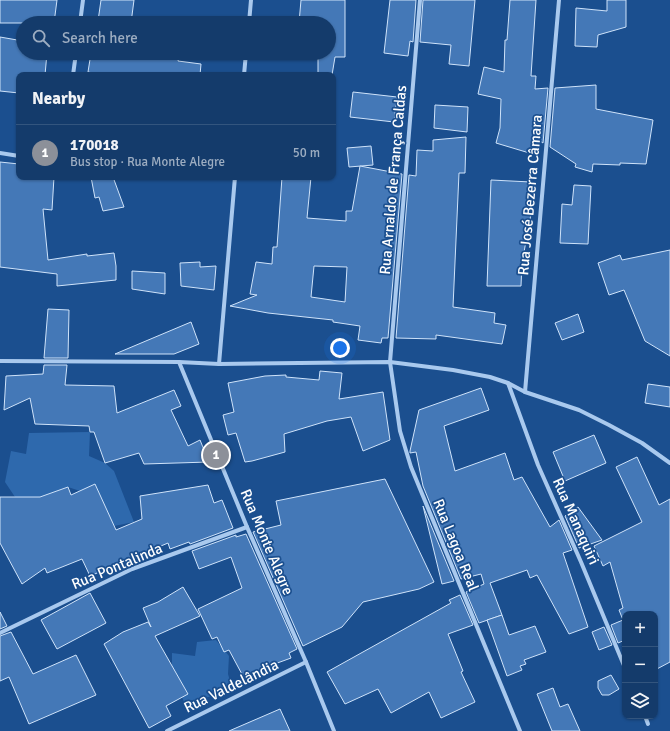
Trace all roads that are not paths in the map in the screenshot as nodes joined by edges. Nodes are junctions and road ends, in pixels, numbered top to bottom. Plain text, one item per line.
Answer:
1 (83, 0) edge
2 (251, 0) edge
3 (420, 0) edge
4 (559, 0) edge
5 (81, 16) edge
6 (250, 16) edge
7 (75, 60) edge
8 (245, 60) edge
9 (73, 72) edge
10 (244, 72) edge
11 (0, 153) edge
12 (16, 156) edge
13 (235, 180) edge
14 (0, 361) edge
15 (179, 362) junction
16 (390, 362) junction
17 (219, 364) junction
18 (508, 383) junction
19 (525, 392) junction
20 (670, 463) edge
21 (247, 527) junction
22 (0, 633) edge
23 (622, 661) edge
24 (306, 662) junction
25 (646, 719) edge
26 (648, 724) dead end
27 (167, 731) edge
28 (334, 731) edge
29 (520, 731) edge

1 - 5 street
2 - 6 street
3 - 16 street, Rua Arnaldo de França Caldas
4 - 19 street, Rua José Bezerra Câmara
7 - 9 street
8 - 10 street
11 - 12 street
13 - 17 street
14 - 15 street
15 - 17 street
15 - 21 street, Rua Monte Alegre
16 - 17 street
16 - 18 street
16 - 29 street, Rua Lagoa Real
18 - 19 street
18 - 23 street, Rua Manaquiri
19 - 20 street
21 - 22 street, Rua Pontalinda
21 - 24 street, Rua Monte Alegre
24 - 27 street, Rua Valdelândia
24 - 28 street, Rua Monte Alegre
25 - 26 street

